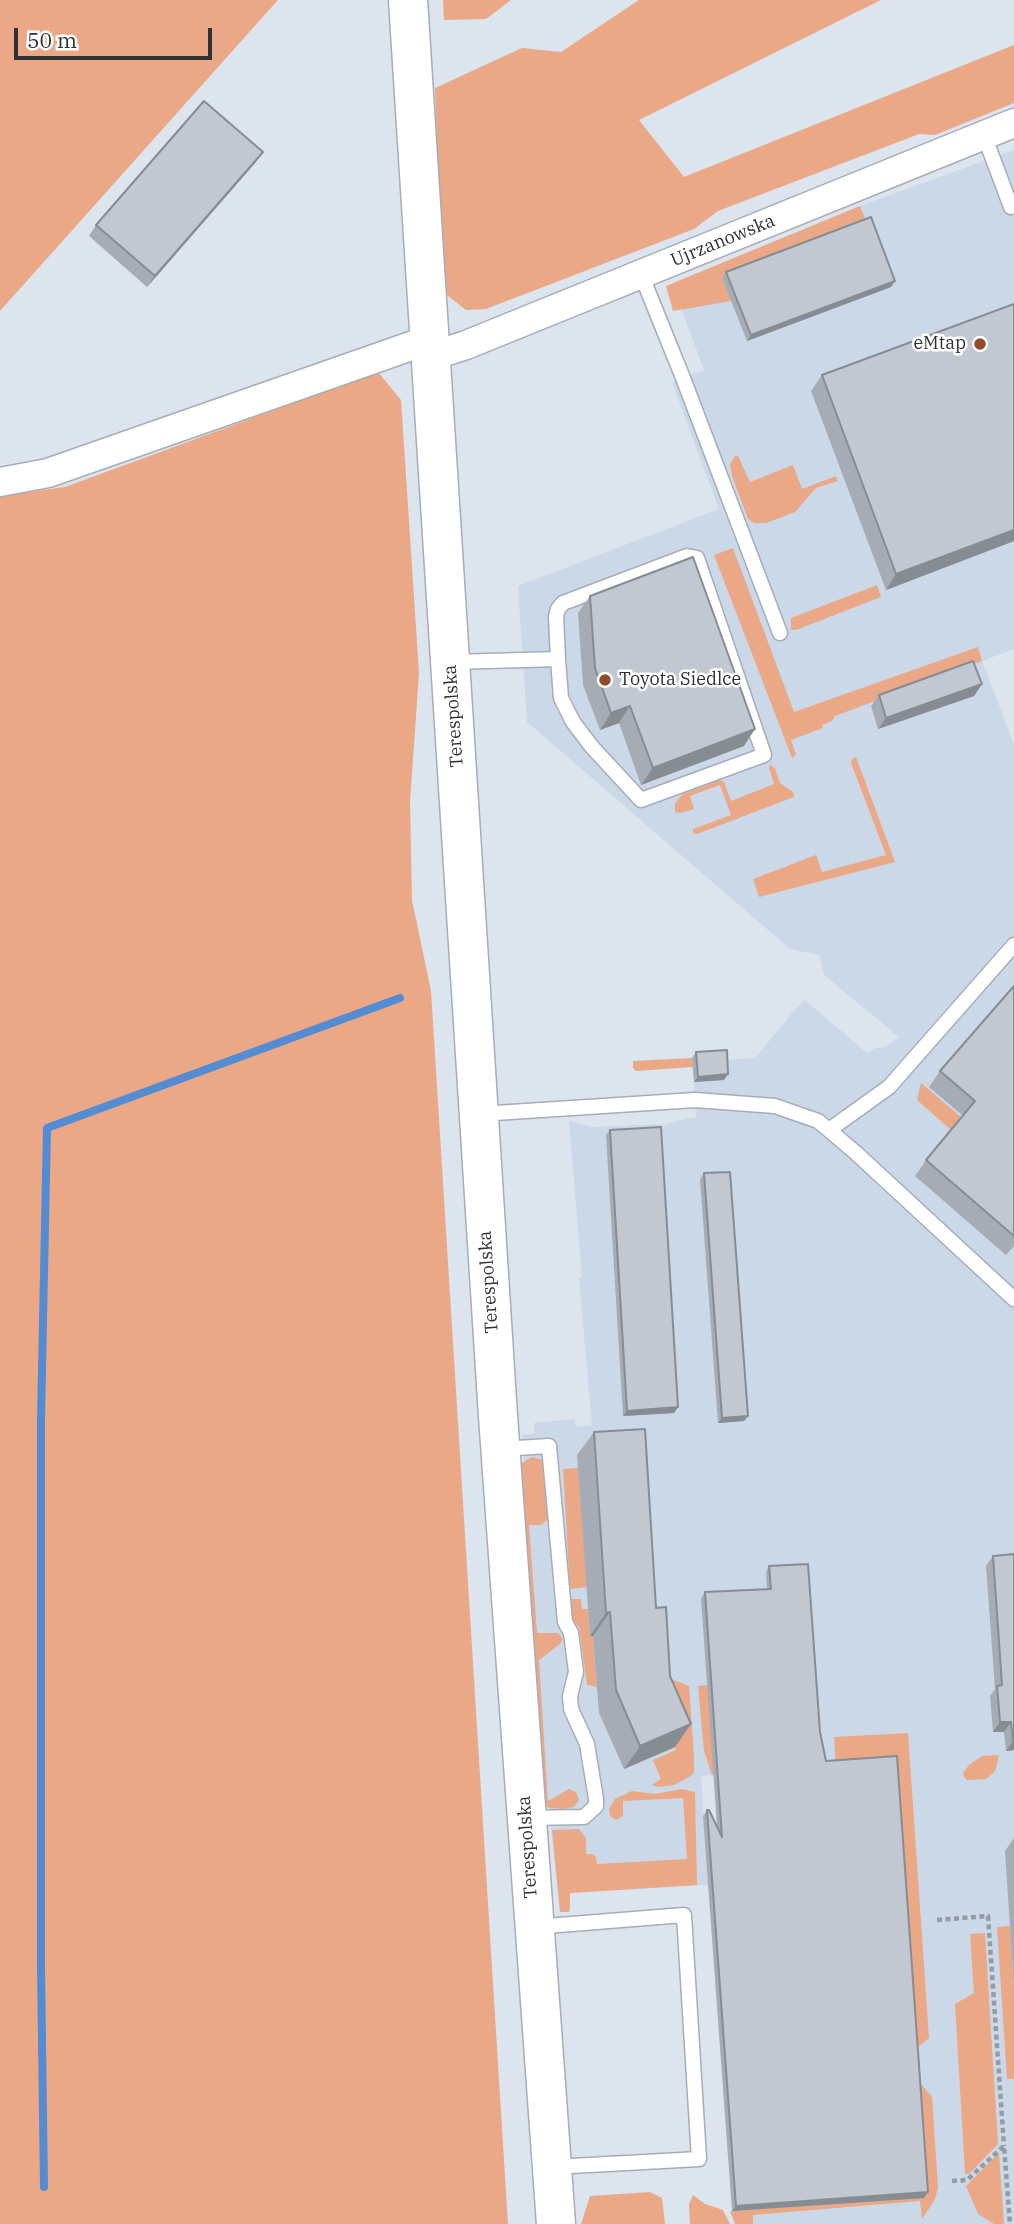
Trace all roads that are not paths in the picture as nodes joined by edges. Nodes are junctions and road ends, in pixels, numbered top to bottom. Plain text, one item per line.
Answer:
1 (408, 0) edge
2 (1014, 123) edge
3 (984, 135) junction
4 (1014, 206) edge
5 (641, 274) junction
6 (431, 347) junction
7 (0, 481) edge
8 (780, 633) dead end
9 (558, 659) junction
10 (451, 662) junction
11 (1014, 945) edge
12 (479, 1114) junction
13 (829, 1130) junction
14 (1014, 1299) edge
15 (500, 1449) junction
16 (526, 1818) junction
17 (534, 1927) junction
18 (552, 2167) junction
19 (556, 2224) edge

1 - 6 street, Terespolska
2 - 3 street, Ujrzanowska
3 - 4 lane
3 - 5 street, Ujrzanowska
5 - 6 street, Ujrzanowska
5 - 8 lane
6 - 7 street, Ujrzanowska
6 - 10 street, Terespolska
9 - 9 lane
9 - 10 lane
10 - 12 street, Terespolska
11 - 13 lane
12 - 13 lane
12 - 15 street, Terespolska
13 - 14 lane
15 - 16 street, Terespolska
15 - 16 lane
16 - 17 street, Terespolska
17 - 18 street, Terespolska
17 - 18 lane
18 - 19 street, Terespolska

